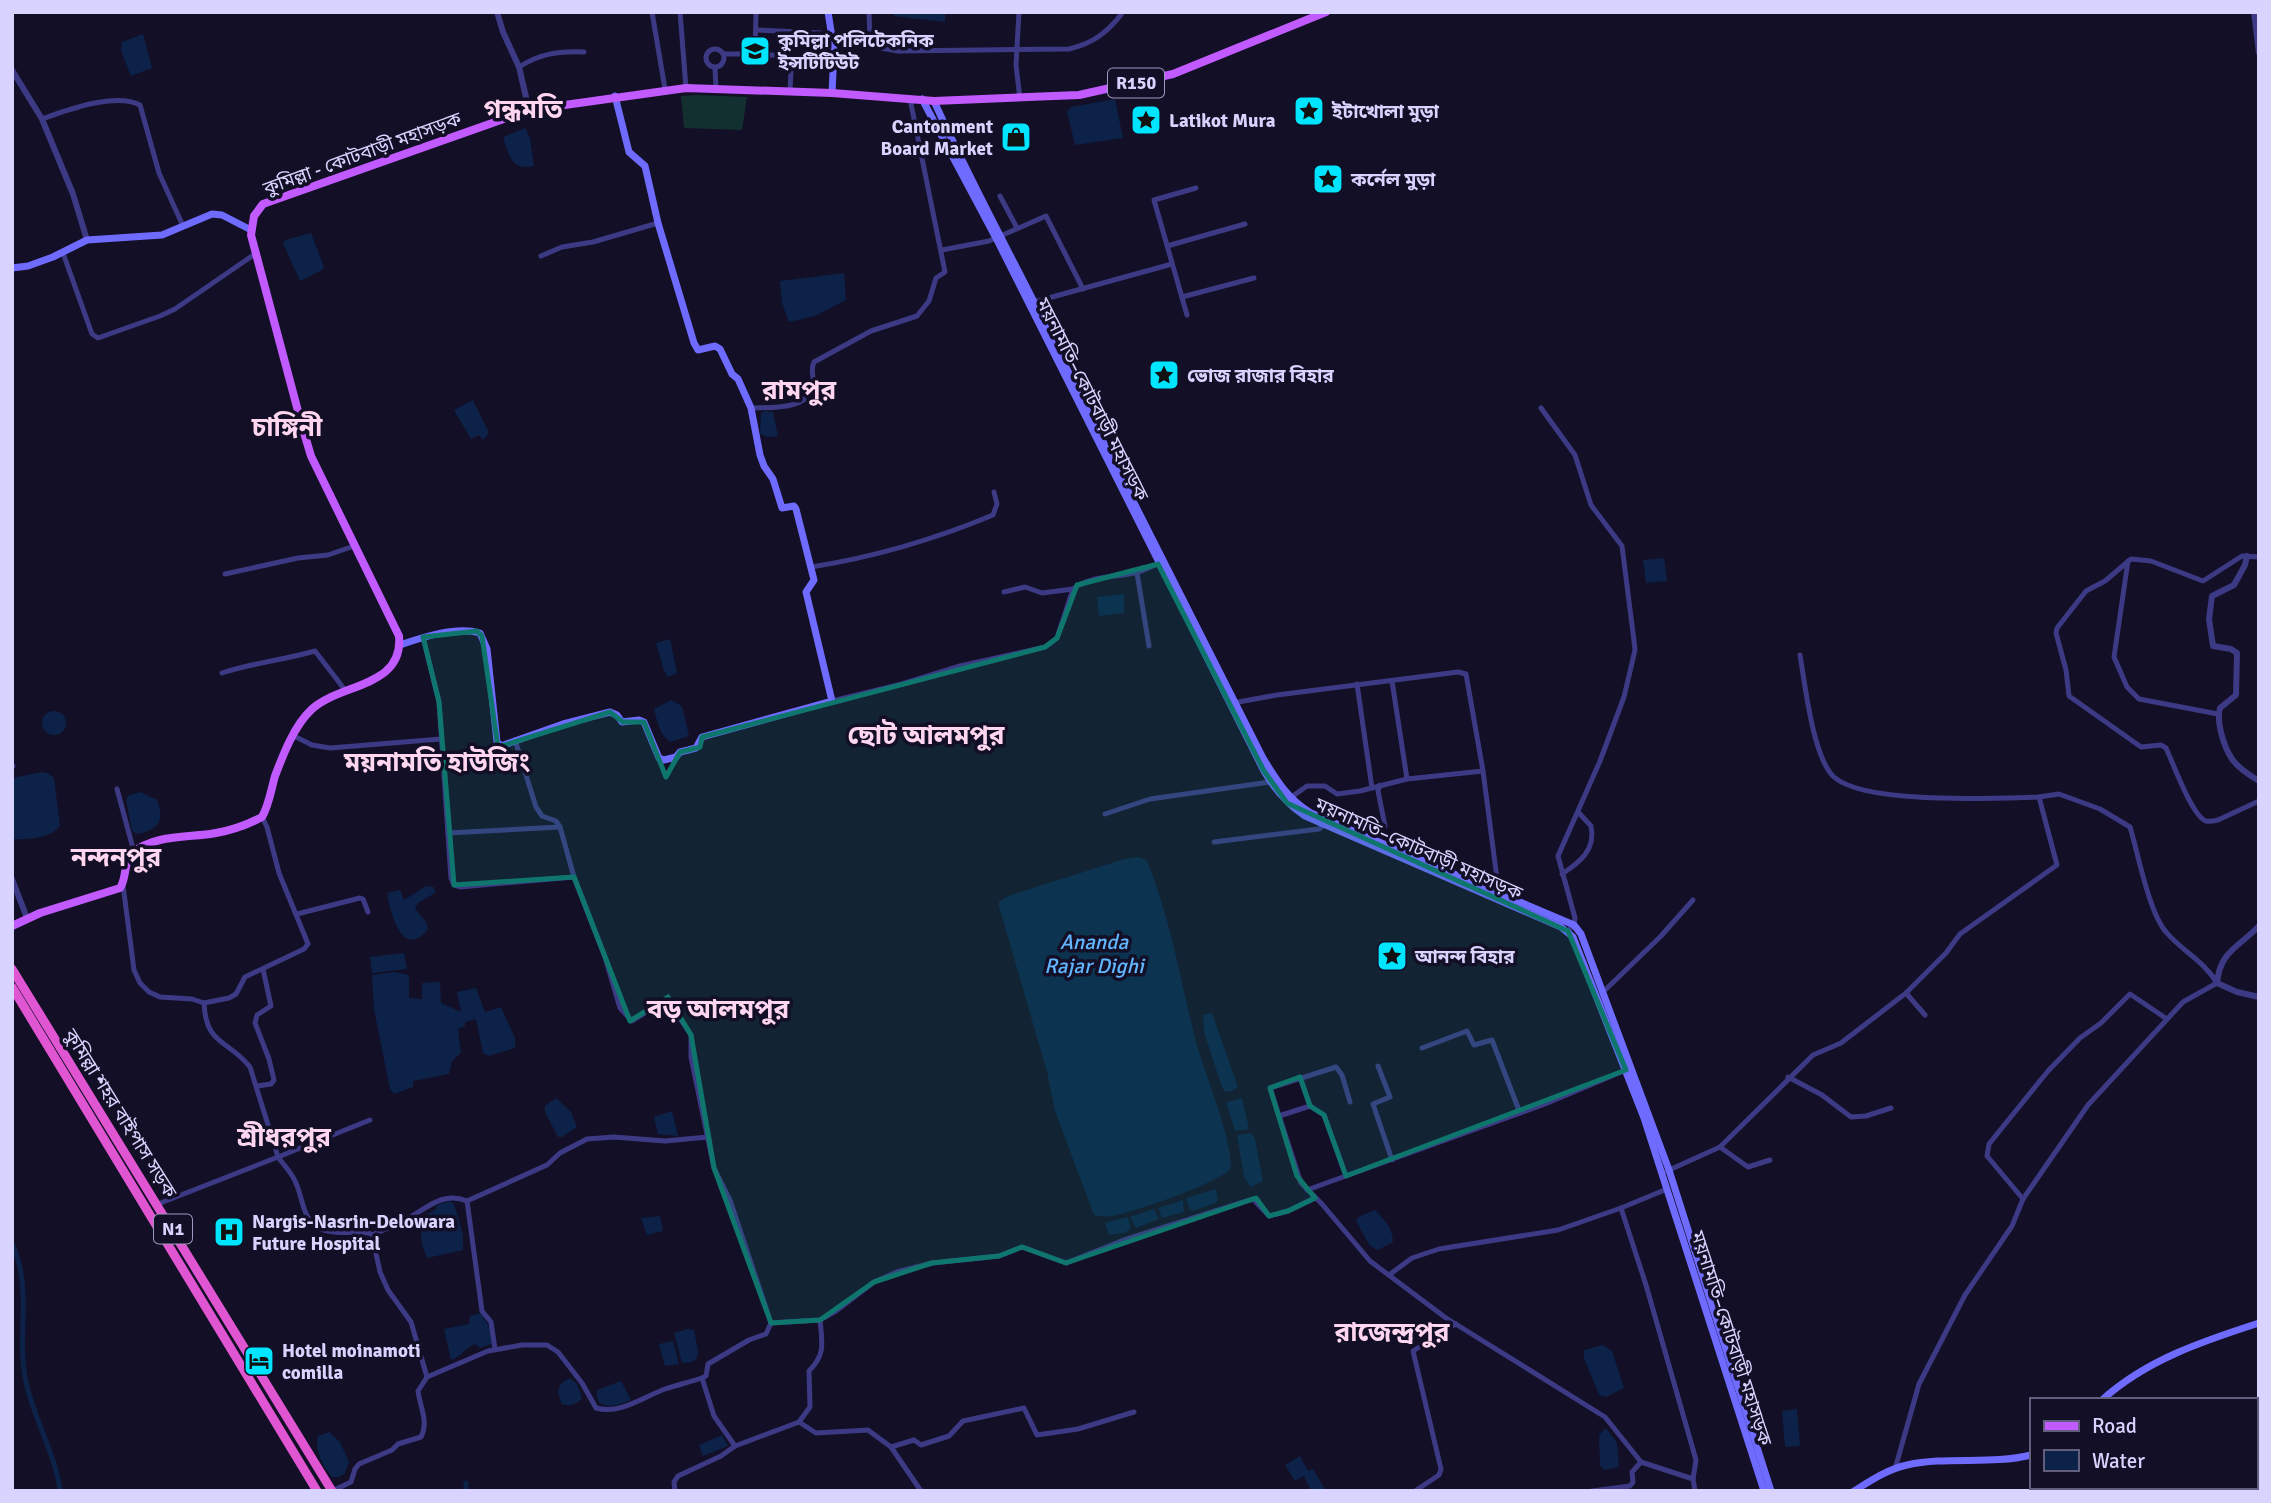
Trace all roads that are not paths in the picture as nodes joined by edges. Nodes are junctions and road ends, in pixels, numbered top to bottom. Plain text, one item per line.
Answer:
1 (497, 12) edge
2 (652, 12) edge
3 (680, 12) edge
4 (756, 12) edge
5 (828, 12) edge
6 (869, 12) edge
7 (1019, 12) edge
8 (1123, 12) edge
9 (1326, 12) edge
10 (2254, 12) edge
11 (756, 30) junction
12 (821, 33) dead end
13 (1017, 49) junction
14 (584, 52) dead end
15 (2259, 52) edge
16 (724, 54) junction
17 (755, 54) junction
18 (778, 55) junction
19 (802, 57) junction
20 (822, 58) dead end
21 (519, 67) junction
22 (715, 68) junction
23 (12, 70) edge
24 (791, 70) junction
25 (686, 88) junction
26 (716, 88) junction
27 (666, 89) junction
28 (790, 91) junction
29 (832, 93) junction
30 (615, 96) junction
31 (910, 98) junction
32 (922, 99) junction
33 (1020, 99) junction
34 (934, 101) junction
35 (529, 110) junction
36 (42, 119) junction
37 (1196, 188) dead end
38 (1000, 196) dead end
39 (658, 223) junction
40 (1245, 224) dead end
41 (183, 226) junction
42 (1017, 228) junction
43 (251, 230) junction
44 (998, 237) junction
45 (87, 240) junction
46 (1167, 246) junction
47 (942, 250) junction
48 (63, 253) junction
49 (255, 254) junction
50 (541, 256) dead end
51 (1172, 264) junction
52 (12, 268) edge
53 (1254, 278) dead end
54 (1083, 289) junction
55 (1182, 297) junction
56 (1034, 302) junction
57 (1187, 315) dead end
58 (751, 408) junction
59 (1541, 408) dead end
60 (994, 492) dead end
61 (354, 546) junction
62 (2247, 556) junction
63 (2259, 557) edge
64 (2128, 560) junction
65 (1158, 564) junction
66 (811, 567) junction
67 (1137, 573) junction
68 (225, 574) dead end
69 (1073, 589) junction
70 (1004, 592) dead end
71 (423, 637) junction
72 (400, 645) junction
73 (1149, 646) dead end
74 (1800, 655) dead end
75 (222, 673) dead end
76 (1392, 681) junction
77 (1357, 684) junction
78 (345, 690) junction
79 (832, 701) junction
80 (1233, 703) junction
81 (2218, 714) junction
82 (294, 736) junction
83 (441, 738) junction
84 (515, 740) junction
85 (1483, 771) junction
86 (1407, 779) junction
87 (2259, 781) edge
88 (1270, 782) junction
89 (1380, 785) junction
90 (117, 789) dead end
91 (1372, 789) junction
92 (2039, 797) junction
93 (1290, 798) junction
94 (2259, 801) edge
95 (1579, 813) junction
96 (1105, 814) dead end
97 (262, 817) junction
98 (1327, 822) junction
99 (1385, 826) dead end
100 (560, 827) junction
101 (449, 833) junction
102 (1214, 842) dead end
103 (134, 852) junction
104 (1562, 874) junction
105 (574, 877) junction
106 (12, 879) edge
107 (123, 884) junction
108 (1498, 896) junction
109 (1693, 900) dead end
110 (368, 912) dead end
111 (298, 914) junction
112 (27, 918) junction
113 (12, 926) edge
114 (2259, 926) edge
115 (1571, 928) junction
116 (12, 960) edge
117 (12, 969) edge
118 (263, 969) junction
119 (2217, 983) junction
120 (12, 987) edge
121 (1602, 993) junction
122 (1906, 993) junction
123 (12, 997) edge
124 (2259, 998) edge
125 (204, 1003) junction
126 (1925, 1015) dead end
127 (2167, 1019) junction
128 (44, 1032) junction
129 (1422, 1048) dead end
130 (1378, 1066) dead end
131 (1626, 1070) junction
132 (1300, 1077) junction
133 (1788, 1077) junction
134 (257, 1086) junction
135 (1350, 1102) dead end
136 (1310, 1105) junction
137 (1891, 1108) dead end
138 (1520, 1112) junction
139 (1279, 1116) junction
140 (370, 1120) dead end
141 (708, 1137) junction
142 (1720, 1147) junction
143 (278, 1157) junction
144 (1392, 1160) junction
145 (1770, 1160) dead end
146 (1666, 1172) junction
147 (1346, 1176) junction
148 (1668, 1189) junction
149 (1307, 1190) junction
150 (1315, 1198) junction
151 (2023, 1199) junction
152 (467, 1201) junction
153 (158, 1204) junction
154 (1621, 1208) junction
155 (372, 1235) junction
156 (1389, 1275) junction
157 (1710, 1311) junction
158 (820, 1320) junction
159 (771, 1323) junction
160 (1456, 1324) junction
161 (2259, 1324) edge
162 (495, 1349) junction
163 (427, 1377) junction
164 (702, 1378) junction
165 (2104, 1398) edge
166 (1134, 1412) dead end
167 (799, 1422) junction
168 (735, 1446) junction
169 (891, 1447) junction
170 (2030, 1455) edge
171 (1641, 1462) junction
172 (1895, 1469) junction
173 (1693, 1479) junction
174 (317, 1491) edge
175 (332, 1491) edge
176 (675, 1491) edge
177 (921, 1491) edge
178 (1415, 1491) edge
179 (1592, 1491) edge
180 (1695, 1491) edge
181 (1764, 1491) edge
182 (1771, 1491) edge
183 (1854, 1491) edge

1 - 21 street
2 - 27 street
3 - 25 street
4 - 11 street
5 - 29 main road
6 - 13 street
7 - 13 street
8 - 13 street
9 - 33 main road, R150
10 - 15 street
11 - 12 street
11 - 17 street
13 - 33 street
14 - 21 street
16 - 17 street
16 - 22 street
16 - 22 street
17 - 18 street
18 - 19 street
18 - 24 street
19 - 20 street
19 - 24 street
21 - 35 street
22 - 26 street
23 - 36 street
24 - 28 street
25 - 26 main road, কুমিল্লা - কোটবাড়ী মহাসড়ক / R150
25 - 27 main road, কুমিল্লা - কোটবাড়ী মহাসড়ক / R150
26 - 28 main road, কুমিল্লা - কোটবাড়ী মহাসড়ক / R150
27 - 30 main road, কুমিল্লা - কোটবাড়ী মহাসড়ক / R150
28 - 29 main road, কুমিল্লা - কোটবাড়ী মহাসড়ক / R150
29 - 31 main road, R150
30 - 35 main road, কুমিল্লা - কোটবাড়ী মহাসড়ক / R150
30 - 39 main road
31 - 32 main road, R150
31 - 47 street
32 - 34 main road, R150
32 - 44 main road, ময়নামতি–কোটবাড়ী মহাসড়ক
33 - 34 main road, R150
34 - 44 main road, ময়নামতি–কোটবাড়ী মহাসড়ক
35 - 43 main road, কুমিল্লা - কোটবাড়ী মহাসড়ক / R150
36 - 41 street
36 - 45 street
37 - 46 street
38 - 42 street
39 - 50 street
39 - 58 main road
40 - 46 street
41 - 43 main road
41 - 45 main road
42 - 44 street
42 - 54 street
43 - 49 main road
44 - 47 street
44 - 56 main road, ময়নামতি–কোটবাড়ী মহাসড়ক
44 - 65 main road, ময়নামতি–কোটবাড়ী মহাসড়ক
45 - 48 main road
46 - 51 street
47 - 58 street
48 - 49 street
48 - 52 main road
49 - 61 main road
51 - 54 street
51 - 55 street
53 - 55 street
54 - 56 street
55 - 57 street
56 - 80 main road, ময়নামতি–কোটবাড়ী মহাসড়ক
58 - 66 main road
59 - 95 street
60 - 66 street
61 - 68 street
61 - 72 main road
62 - 63 street
62 - 64 street
62 - 81 street
64 - 81 street
64 - 94 street
65 - 67 street
65 - 80 main road, ময়নামতি–কোটবাড়ী মহাসড়ক
66 - 79 main road
67 - 69 street
67 - 73 street
69 - 70 street
69 - 79 street
71 - 72 main road
71 - 83 street
71 - 84 main road
72 - 78 main road
74 - 92 street
75 - 78 street
76 - 77 street
76 - 85 street
76 - 86 street
77 - 80 street
77 - 91 street
78 - 82 main road
79 - 84 main road
80 - 88 main road, ময়নামতি–কোটবাড়ী মহাসড়ক
80 - 93 main road, ময়নামতি–কোটবাড়ী মহাসড়ক
81 - 87 street
82 - 83 street
82 - 97 main road
83 - 101 street
84 - 100 street
85 - 86 street
85 - 108 street
86 - 89 street
88 - 96 street
88 - 98 main road, ময়নামতি–কোটবাড়ী মহাসড়ক
89 - 91 street
89 - 99 street
90 - 103 street
91 - 93 street
92 - 119 street
92 - 122 street
93 - 98 main road, ময়নামতি–কোটবাড়ী মহাসড়ক
95 - 104 street
95 - 104 street
97 - 103 main road
97 - 111 street
98 - 102 street
98 - 108 main road, ময়নামতি–কোটবাড়ী মহাসড়ক
100 - 101 street
100 - 105 street
101 - 105 street
103 - 107 main road
104 - 115 street
105 - 141 street
106 - 112 street
107 - 112 main road
107 - 125 street
108 - 115 main road, ময়নামতি–কোটবাড়ী মহাসড়ক
109 - 121 street
110 - 111 street
111 - 118 street
112 - 113 main road
114 - 119 street
115 - 121 main road, ময়নামতি–কোটবাড়ী মহাসড়ক
115 - 131 main road, ময়নামতি–কোটবাড়ী মহাসড়ক
116 - 128 highway
117 - 128 highway, কুমিল্লা শহর বাইপাস সড়ক / N1
118 - 125 street
118 - 134 street
119 - 124 street
119 - 127 street
120 - 128 highway, N1
121 - 146 main road, ময়নামতি–কোটবাড়ী মহাসড়ক
122 - 126 street
122 - 133 street
123 - 128 highway
125 - 134 street
127 - 151 street
127 - 151 street
128 - 153 highway, কুমিল্লা শহর বাইপাস সড়ক / N1
128 - 174 highway, N1
129 - 138 street
130 - 144 street
131 - 138 street
131 - 146 main road, ময়নামতি–কোটবাড়ী মহাসড়ক
132 - 135 street
132 - 136 street
132 - 139 street
133 - 137 street
133 - 142 street
134 - 143 street
136 - 139 street
136 - 147 street
138 - 144 street
139 - 149 street
140 - 143 street
141 - 152 street
141 - 159 street
142 - 145 street
142 - 146 street
143 - 153 street
143 - 155 street
144 - 147 street
146 - 148 main road, ময়নামতি–কোটবাড়ী মহাসড়ক
146 - 157 main road, ময়নামতি–কোটবাড়ী মহাসড়ক
147 - 149 street
148 - 154 street
148 - 157 main road, ময়নামতি–কোটবাড়ী মহাসড়ক
149 - 150 street
150 - 156 street
150 - 158 street
151 - 172 street
152 - 155 street
152 - 162 street
153 - 175 highway, কুমিল্লা শহর বাইপাস সড়ক / N1
154 - 156 street
154 - 173 street
155 - 163 street
156 - 160 street
157 - 181 main road, ময়নামতি–কোটবাড়ী মহাসড়ক
157 - 182 main road, ময়নামতি–কোটবাড়ী মহাসড়ক
158 - 159 street
158 - 167 street
159 - 164 street
160 - 171 street
160 - 178 street
161 - 165 main road
162 - 163 street
162 - 164 street
163 - 175 street
164 - 168 street
166 - 169 street
167 - 168 street
167 - 169 street
168 - 176 street
169 - 177 street
170 - 172 main road
171 - 173 street
171 - 179 street
172 - 183 main road
173 - 180 street

